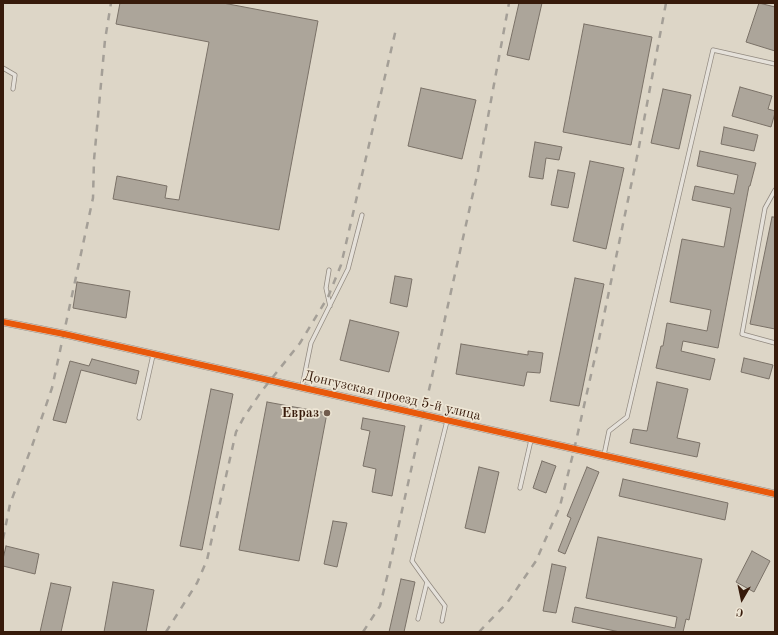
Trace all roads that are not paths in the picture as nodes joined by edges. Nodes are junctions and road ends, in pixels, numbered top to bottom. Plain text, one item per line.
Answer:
1 (775, 64) edge
2 (3, 68) edge
3 (13, 89) dead end
4 (775, 190) edge
5 (362, 215) dead end
6 (329, 270) dead end
7 (330, 306) junction
8 (3, 322) edge
9 (775, 343) edge
10 (153, 355) junction
11 (302, 388) junction
12 (139, 418) dead end
13 (447, 421) junction
14 (531, 440) junction
15 (604, 456) junction
16 (520, 488) dead end
17 (775, 494) edge
18 (427, 582) junction
19 (418, 619) dead end
20 (442, 621) dead end

1 - 15 lane
2 - 3 lane
4 - 9 lane
5 - 7 lane
6 - 7 lane
7 - 11 lane
8 - 10 street, Донгузская проезд 5-й улица
10 - 11 street, Донгузская проезд 5-й улица
10 - 12 lane
11 - 13 street, Донгузская проезд 5-й улица
13 - 14 street, Донгузская проезд 5-й улица
13 - 18 lane
14 - 15 street, Донгузская проезд 5-й улица
14 - 16 lane
15 - 17 street, Донгузская проезд 5-й улица
18 - 19 lane
18 - 20 lane

